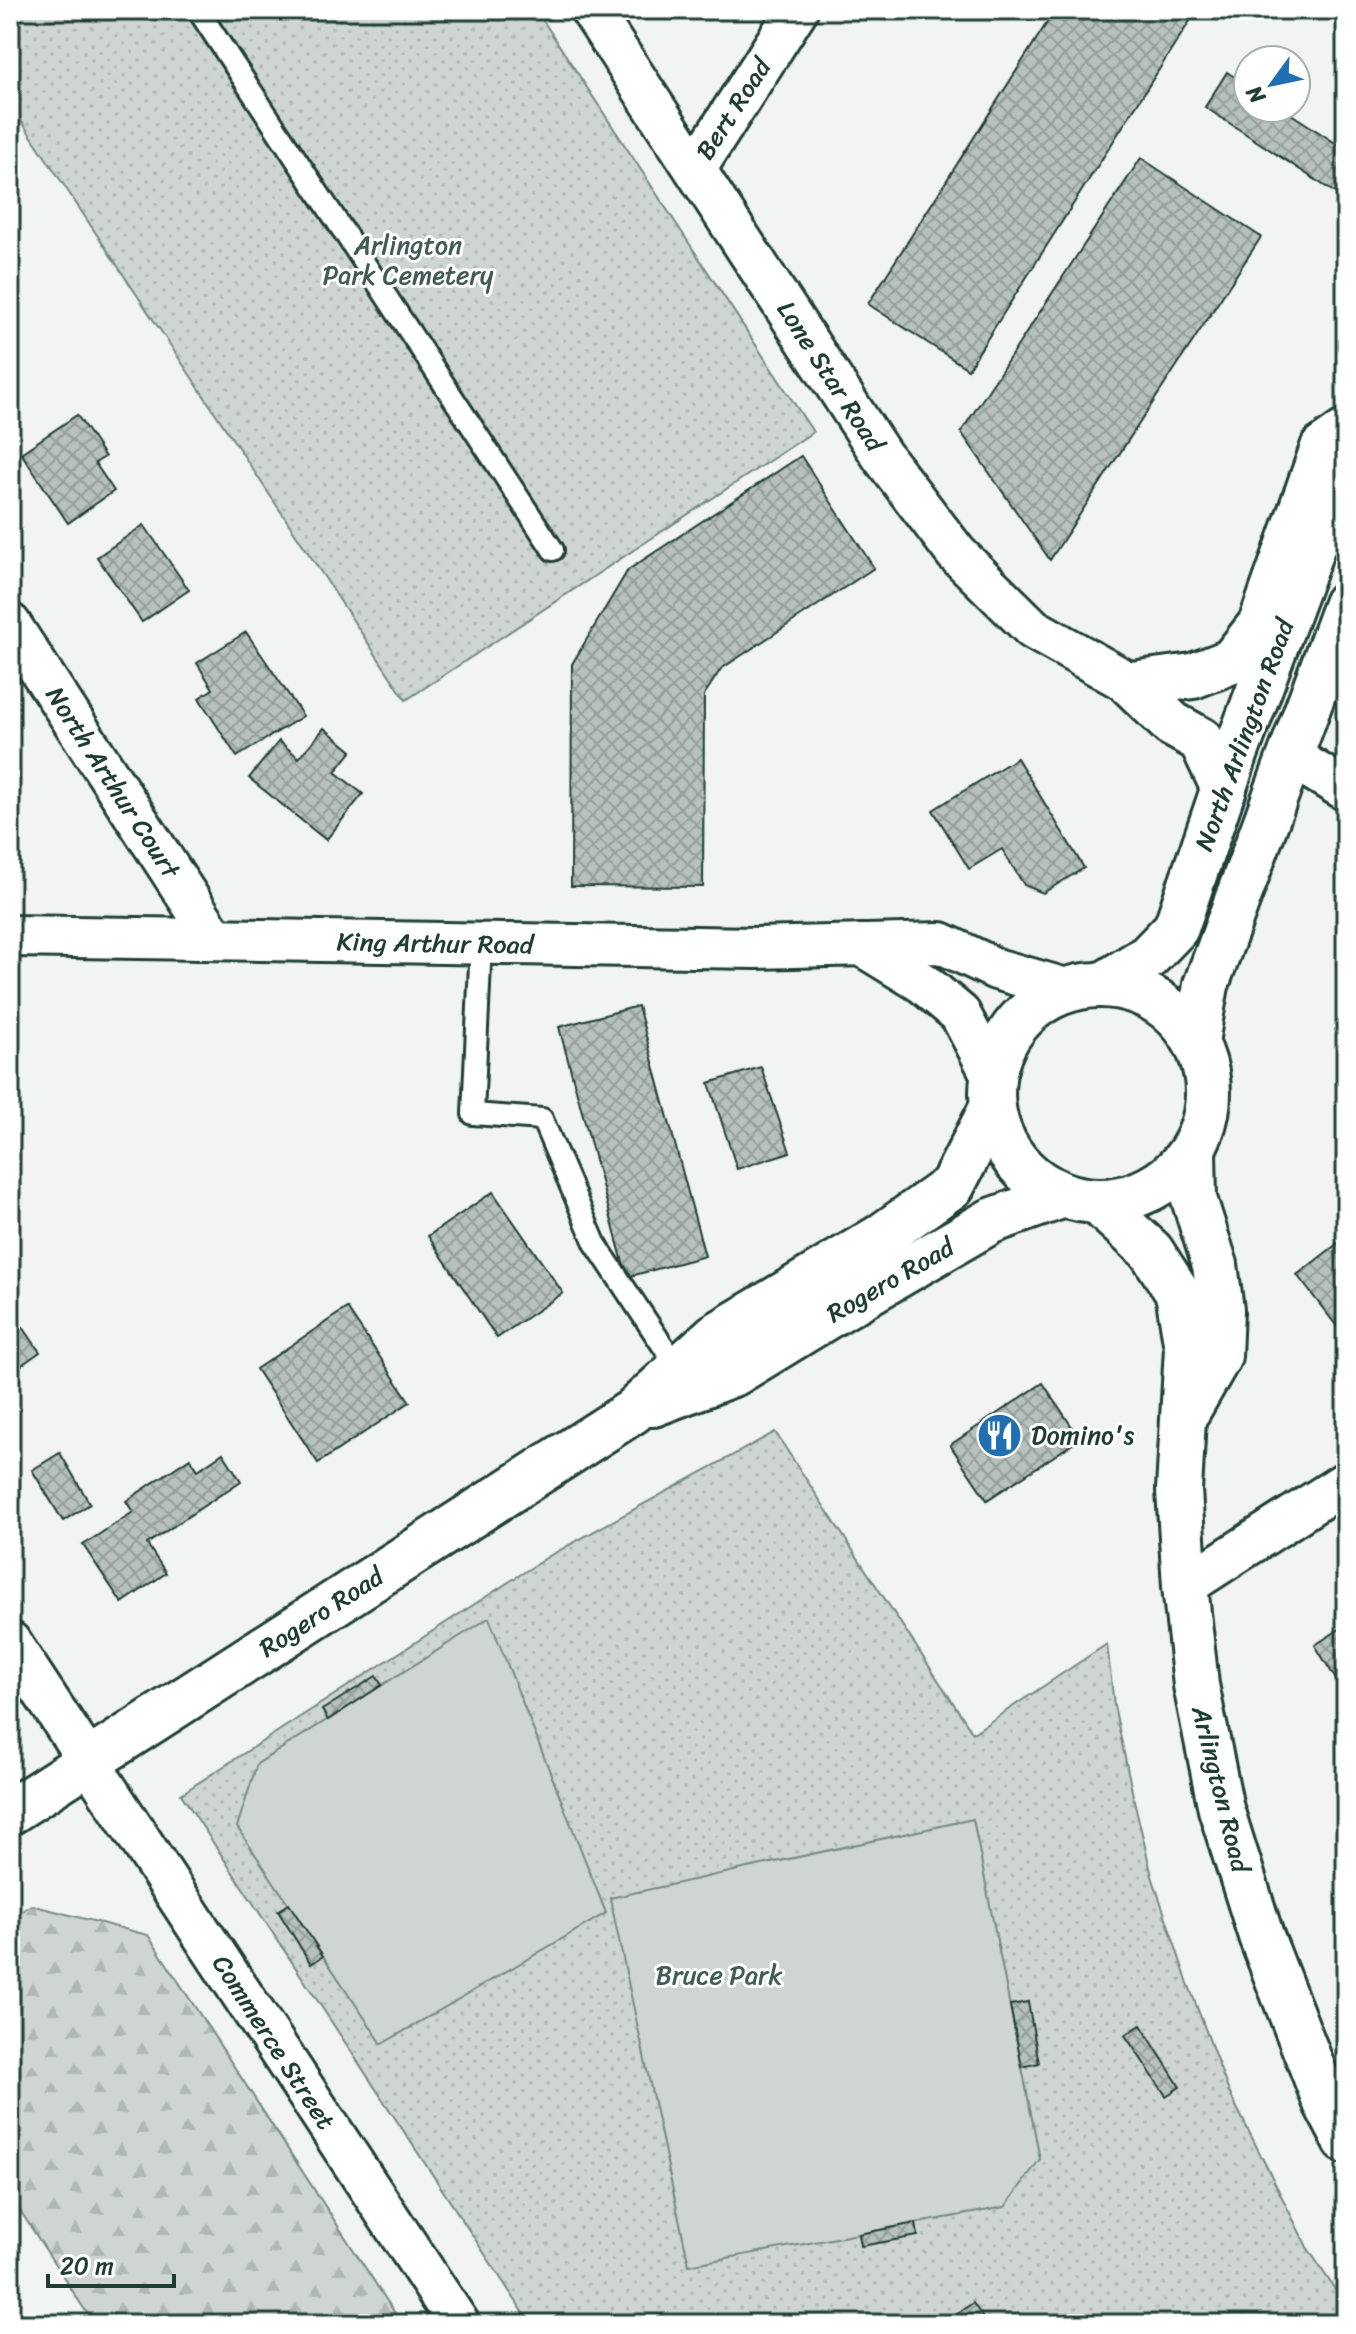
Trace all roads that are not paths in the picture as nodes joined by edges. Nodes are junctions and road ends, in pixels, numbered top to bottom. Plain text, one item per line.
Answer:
1 (591, 10) edge
2 (797, 10) edge
3 (199, 11) edge
4 (696, 168) junction
5 (1346, 432) edge
6 (1346, 456) edge
7 (553, 550) dead end
8 (1346, 604) edge
9 (10, 624) edge
10 (1131, 684) junction
11 (1290, 756) junction
12 (1224, 789) junction
13 (1346, 790) edge
14 (10, 936) edge
15 (215, 939) junction
16 (481, 943) junction
17 (861, 945) junction
18 (1085, 987) junction
19 (1196, 1042) junction
20 (992, 1091) junction
21 (1193, 1151) junction
22 (1080, 1199) junction
23 (679, 1370) junction
24 (632, 1412) junction
25 (1183, 1419) junction
26 (1346, 1482) edge
27 (1185, 1586) junction
28 (10, 1642) edge
29 (89, 1761) junction
30 (10, 1812) edge
31 (1346, 2141) edge
32 (459, 2324) edge

1 - 4 street, Lone Star Road
2 - 4 street, Bert Road
3 - 7 lane
4 - 10 street, Lone Star Road
5 - 10 main road
6 - 12 main road, North Arlington Road
8 - 11 main road, North Arlington Road
9 - 15 street, North Arthur Court
10 - 12 main road
11 - 13 street
11 - 19 main road, North Arlington Road
12 - 18 main road, North Arlington Road
14 - 15 street, King Arthur Road
15 - 16 street, King Arthur Road
16 - 17 street, King Arthur Road
16 - 23 lane
17 - 18 street, King Arthur Road
17 - 20 street
18 - 19 main road
18 - 20 main road
19 - 21 main road
20 - 22 main road
20 - 23 main road, Rogero Road
21 - 22 main road
21 - 25 main road, Arlington Road
22 - 24 main road, Rogero Road
22 - 25 main road, Arlington Road
23 - 24 main road, Rogero Road
24 - 29 main road, Rogero Road
25 - 27 main road, Arlington Road
26 - 27 street
27 - 31 main road, Arlington Road
28 - 29 street, Commerce Street
29 - 30 main road, Rogero Road
29 - 32 street, Commerce Street

